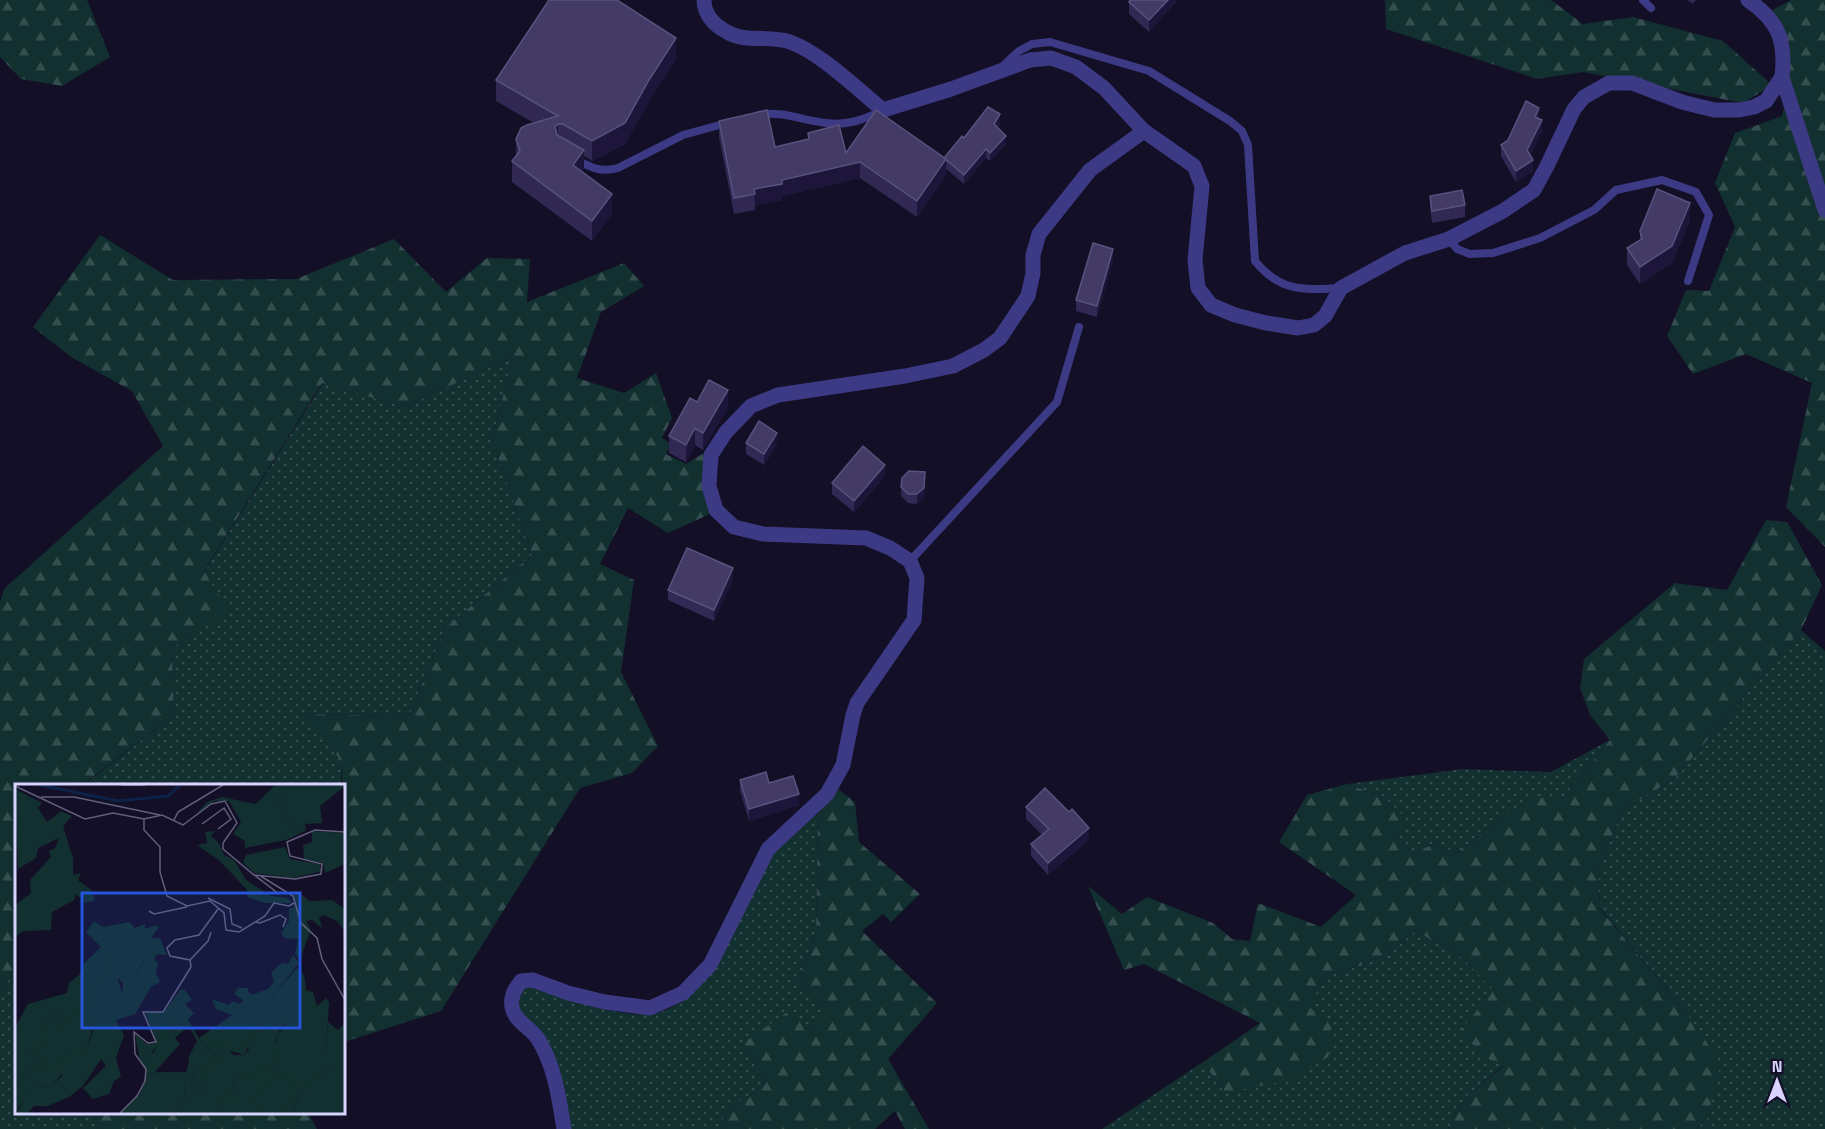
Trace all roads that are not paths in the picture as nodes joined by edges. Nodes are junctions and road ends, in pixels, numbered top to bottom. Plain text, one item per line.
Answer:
1 (704, 0) edge
2 (1643, 0) edge
3 (1748, 0) edge
4 (1651, 8) dead end
5 (998, 70) junction
6 (1782, 77) junction
7 (883, 110) junction
8 (755, 116) edge
9 (732, 122) edge
10 (1144, 131) junction
11 (569, 155) edge
12 (1825, 210) edge
13 (1449, 239) junction
14 (1688, 281) dead end
15 (1341, 288) junction
16 (1079, 327) dead end
17 (909, 561) junction
18 (564, 1129) edge

1 - 7 street
2 - 4 lane
3 - 6 street
5 - 7 street
5 - 10 street
5 - 15 lane
6 - 12 street
6 - 13 street
7 - 8 lane
9 - 11 lane
10 - 15 street
10 - 17 street
13 - 14 lane
13 - 15 street
16 - 17 lane
17 - 18 street

